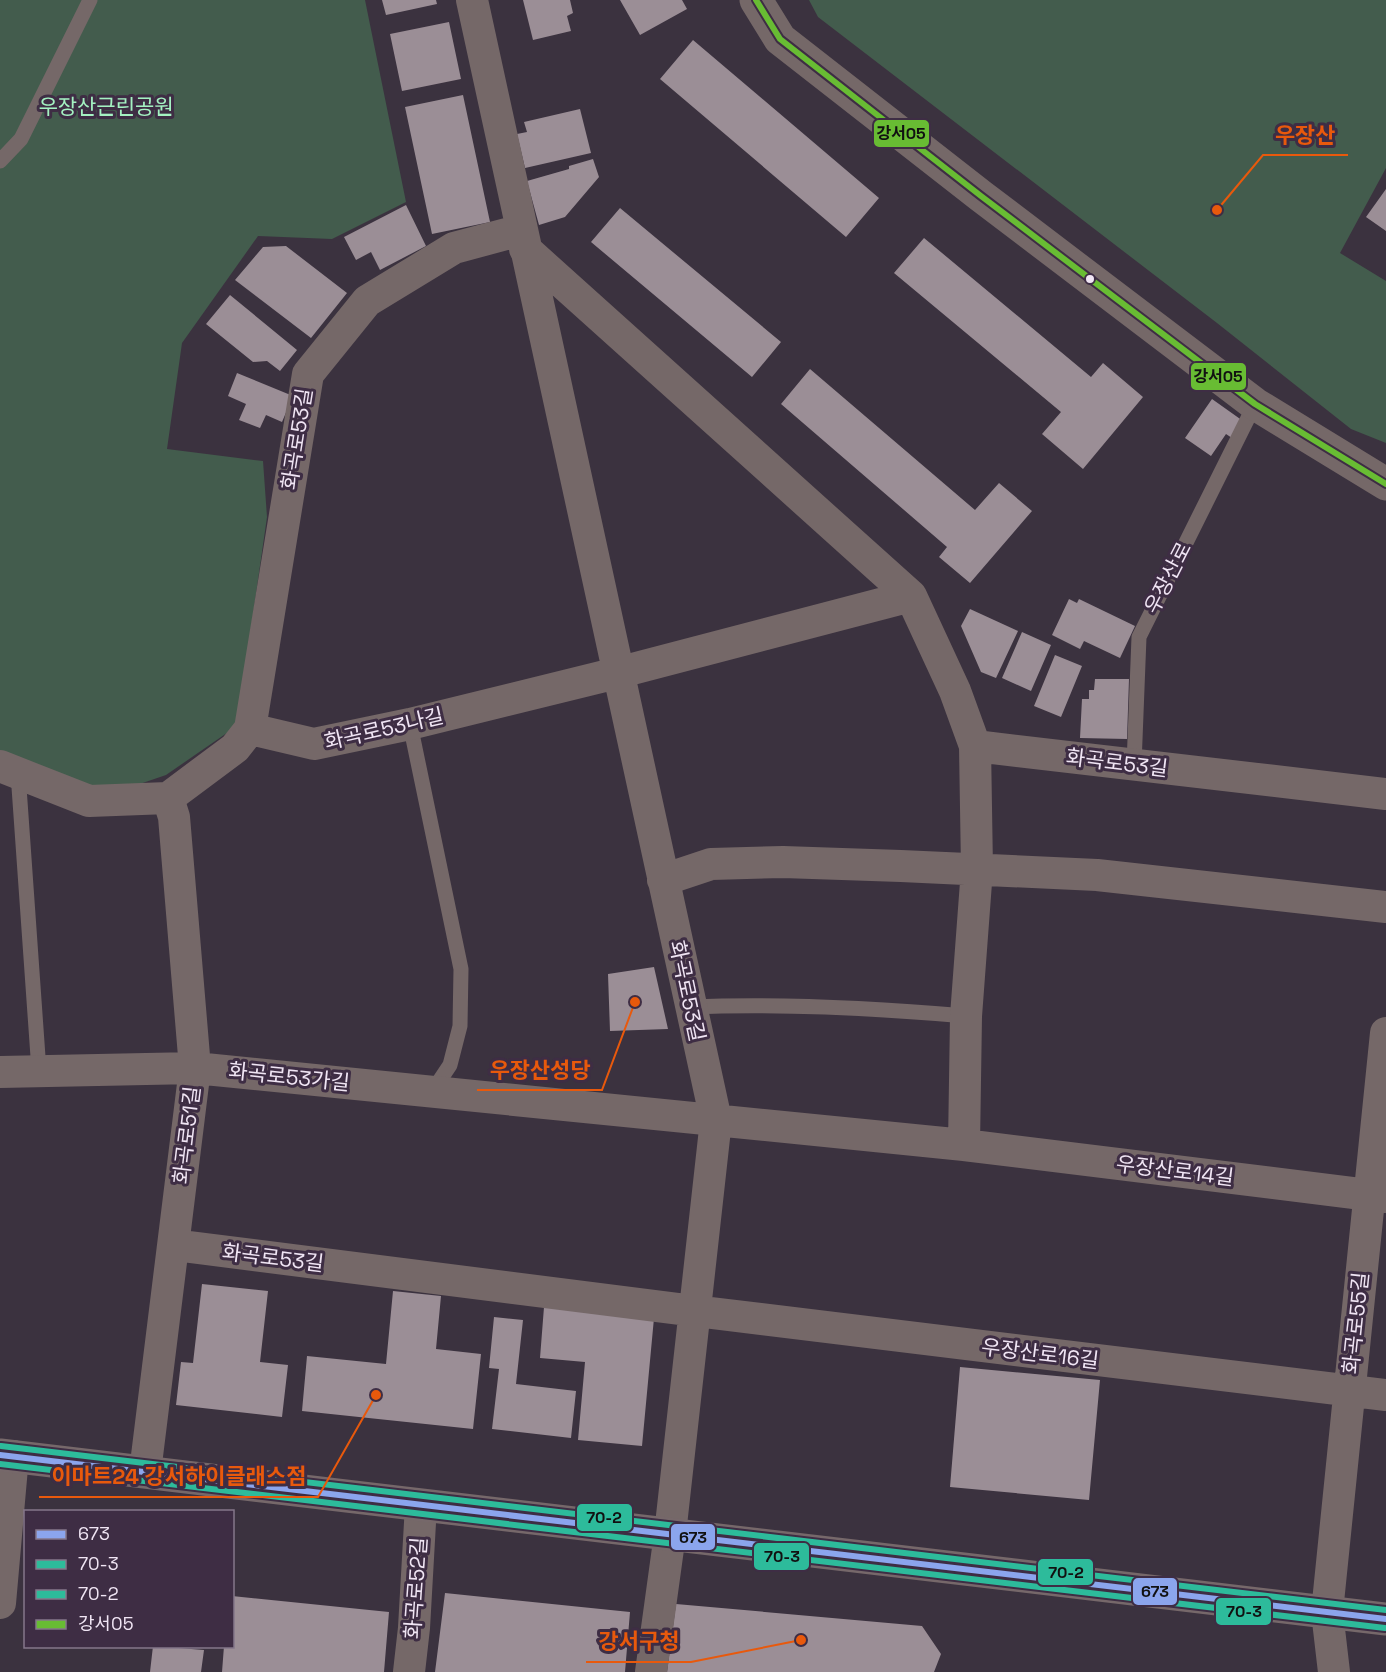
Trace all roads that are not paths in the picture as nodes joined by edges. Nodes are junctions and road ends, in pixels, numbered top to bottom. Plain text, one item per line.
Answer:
1 (90, 0) edge
2 (472, 0) edge
3 (756, 0) edge
4 (0, 160) edge
5 (523, 239) junction
6 (1256, 405) junction
7 (1386, 484) edge
8 (911, 596) junction
9 (617, 673) junction
10 (410, 724) junction
11 (250, 729) junction
12 (975, 746) junction
13 (1134, 765) junction
14 (9, 770) edge
15 (1386, 794) edge
16 (168, 798) junction
17 (977, 869) junction
18 (663, 880) junction
19 (1386, 907) edge
20 (691, 1007) junction
21 (966, 1016) junction
22 (1386, 1033) edge
23 (195, 1068) junction
24 (39, 1071) junction
25 (0, 1072) edge
26 (432, 1092) junction
27 (716, 1120) junction
28 (964, 1145) junction
29 (1378, 1196) edge
30 (174, 1245) junction
31 (694, 1311) junction
32 (1349, 1391) junction
33 (1386, 1395) edge
34 (6, 1455) edge
35 (146, 1472) junction
36 (421, 1504) junction
37 (670, 1534) junction
38 (0, 1603) edge
39 (1327, 1612) junction
40 (1386, 1619) edge
41 (409, 1672) edge
42 (651, 1672) edge
43 (1334, 1672) edge

1 - 4 lane
2 - 5 street, 화곡로53길
3 - 6 street
5 - 8 street
5 - 9 street, 화곡로53길
5 - 11 street, 화곡로53길
6 - 7 street
6 - 13 lane, 우장산로
8 - 9 street
8 - 12 street
9 - 10 street, 화곡로53나길
9 - 18 street, 화곡로53길
10 - 11 street, 화곡로53나길
10 - 26 lane
11 - 16 street
12 - 13 street, 화곡로53길
12 - 17 street
13 - 15 street, 화곡로53길
14 - 16 street
14 - 24 lane
16 - 23 street, 화곡로51길
17 - 18 street
17 - 19 street
17 - 21 street
18 - 20 street, 화곡로53길
20 - 21 lane
20 - 27 street, 화곡로53길
21 - 28 street
22 - 29 street, 화곡로55길
23 - 24 street, 화곡로53가길
23 - 26 street, 화곡로53가길
23 - 30 street, 화곡로51길
24 - 25 street, 화곡로53가길
26 - 27 street, 화곡로53가길
27 - 28 street, 우장산로14길
27 - 31 street, 화곡로53길
28 - 29 street, 우장산로14길
29 - 32 street, 화곡로55길
30 - 31 street, 화곡로53길
30 - 35 street, 화곡로51길
31 - 32 street, 우장산로16길
31 - 37 street, 화곡로53길
32 - 33 street, 우장산로16길
32 - 39 street, 화곡로55길
34 - 35 main road
34 - 38 street
35 - 36 main road
36 - 37 main road
36 - 41 street, 화곡로52길
37 - 39 main road
37 - 42 street, 화곡로53길
39 - 40 main road
39 - 43 street, 화곡로55길

